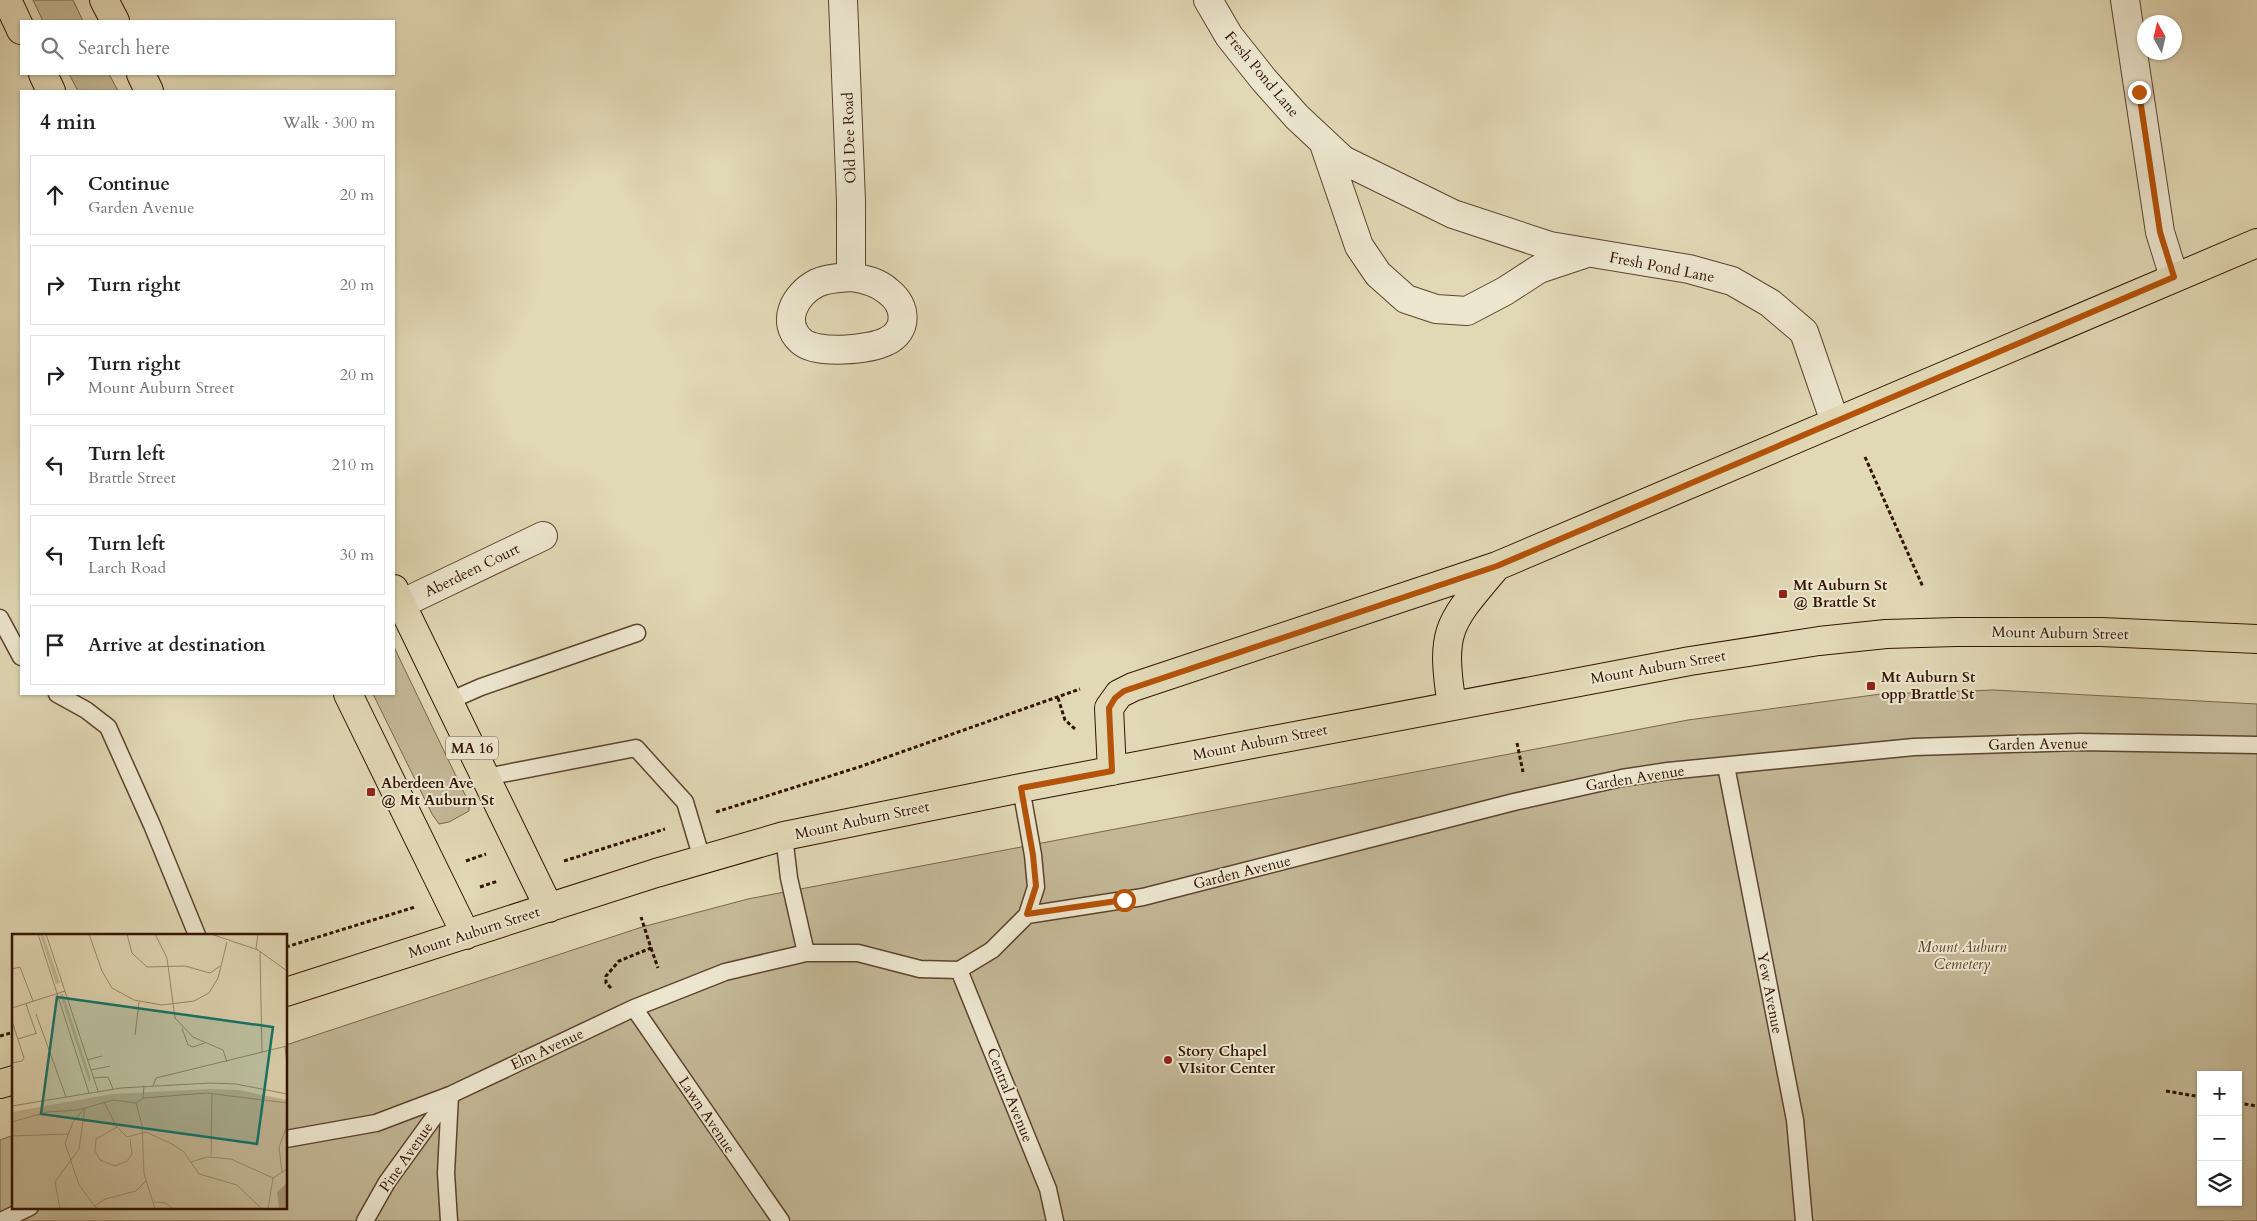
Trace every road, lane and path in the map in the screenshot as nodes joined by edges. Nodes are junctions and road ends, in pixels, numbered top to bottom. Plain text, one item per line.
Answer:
1 (6, 0) edge
2 (104, 0) edge
3 (843, 0) edge
4 (1208, 0) edge
5 (2125, 0) edge
6 (114, 20) edge
7 (20, 28) edge
8 (43, 75) edge
9 (141, 75) edge
10 (51, 90) edge
11 (148, 90) edge
12 (1324, 143) junction
13 (2257, 243) edge
14 (1589, 253) junction
15 (850, 277) dead end
16 (2174, 277) junction
17 (1836, 422) junction
18 (1864, 457) dead end
19 (543, 536) dead end
20 (1497, 566) junction
21 (1923, 587) dead end
22 (397, 597) edge
23 (0, 618) edge
24 (637, 633) dead end
25 (2257, 639) edge
26 (20, 655) edge
27 (59, 695) edge
28 (348, 695) edge
29 (1058, 698) dead end
30 (449, 701) junction
31 (1452, 706) junction
32 (2257, 745) edge
33 (1726, 766) junction
34 (1112, 771) junction
35 (486, 777) junction
36 (1021, 788) junction
37 (690, 821) junction
38 (784, 836) junction
39 (489, 852) dead end
40 (702, 859) junction
41 (465, 861) dead end
42 (532, 871) junction
43 (447, 897) junction
44 (549, 908) junction
45 (1027, 914) junction
46 (641, 916) dead end
47 (197, 934) edge
48 (466, 935) junction
49 (288, 946) edge
50 (651, 948) junction
51 (806, 953) junction
52 (959, 970) junction
53 (651, 974) dead end
54 (619, 986) dead end
55 (288, 991) edge
56 (634, 1008) junction
57 (2166, 1091) dead end
58 (450, 1095) junction
59 (2197, 1096) edge
60 (2242, 1104) edge
61 (2257, 1106) edge
62 (288, 1139) edge
63 (28, 1208) edge
64 (1, 1221) edge
65 (365, 1221) edge
66 (449, 1221) edge
67 (781, 1221) edge
68 (1055, 1221) edge
69 (1804, 1221) edge

1 - 7 main road
2 - 6 main road
3 - 15 street, Old Dee Road
4 - 12 street, Fresh Pond Lane
5 - 16 street
8 - 10 main road
9 - 11 main road
12 - 14 street, Fresh Pond Lane
12 - 14 street, Fresh Pond Lane
13 - 16 main road
14 - 17 street, Fresh Pond Lane
16 - 17 main road
17 - 20 main road
18 - 21 path
19 - 22 street, Aberdeen Court
20 - 31 main road
20 - 34 main road
22 - 30 main road, MA 16
23 - 26 lane
24 - 30 lane
25 - 31 main road, Mount Auburn Street
27 - 47 lane
28 - 43 main road
29 - 37 path
30 - 35 main road, MA 16
31 - 34 main road, Mount Auburn Street
32 - 33 lane, Garden Avenue
33 - 45 lane, Garden Avenue
33 - 69 lane, Yew Avenue
34 - 36 main road, Mount Auburn Street
35 - 37 lane
35 - 42 main road, MA 16
36 - 38 main road, Mount Auburn Street
36 - 45 lane
37 - 40 lane
37 - 42 path
38 - 40 main road, Mount Auburn Street
38 - 51 lane
39 - 41 path
40 - 44 main road, Mount Auburn Street
42 - 43 path
42 - 44 main road, MA 16
43 - 48 main road
43 - 49 path
44 - 48 main road, Mount Auburn Street
45 - 52 lane
46 - 50 path
48 - 55 main road, Mount Auburn Street
50 - 53 path
50 - 54 path
51 - 52 lane, Elm Avenue
51 - 56 lane, Elm Avenue
52 - 68 lane, Central Avenue
56 - 58 lane, Elm Avenue
56 - 67 lane, Lawn Avenue
57 - 59 path
58 - 62 lane, Elm Avenue
58 - 65 lane, Pine Avenue
58 - 66 lane
60 - 61 path
63 - 64 lane

